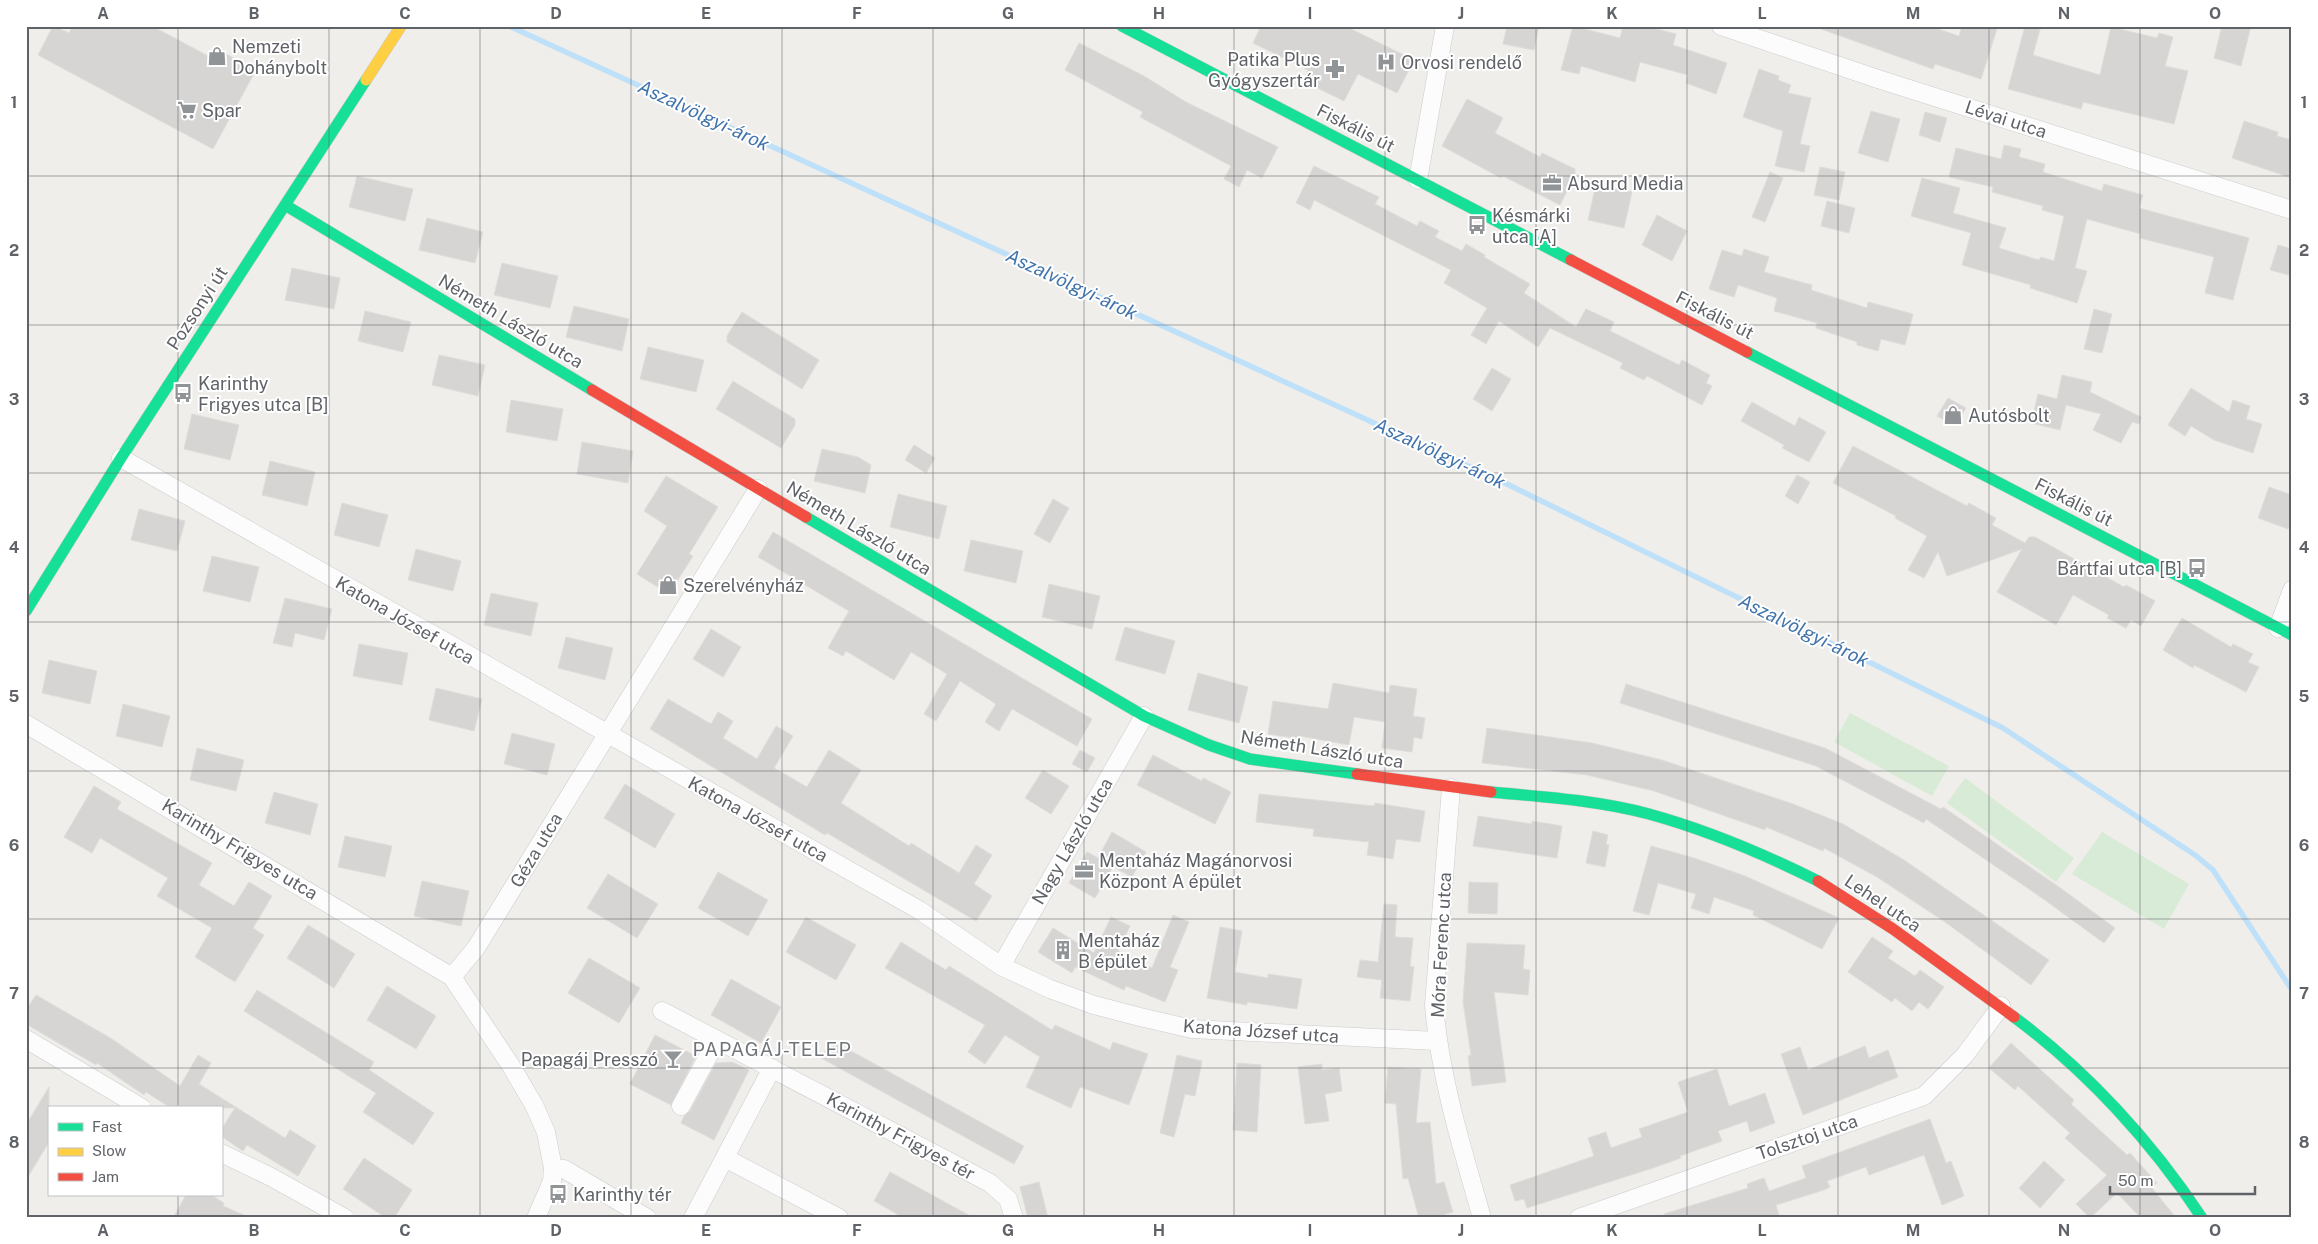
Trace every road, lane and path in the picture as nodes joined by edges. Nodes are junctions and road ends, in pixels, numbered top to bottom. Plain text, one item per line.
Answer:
1 (401, 26) edge
2 (1122, 26) edge
3 (1446, 26) edge
4 (1721, 26) edge
5 (1418, 180) junction
6 (284, 205) junction
7 (2292, 210) edge
8 (121, 458) junction
9 (758, 489) junction
10 (2292, 590) edge
11 (26, 611) edge
12 (2285, 631) edge
13 (1144, 716) junction
14 (26, 724) edge
15 (606, 734) junction
16 (1451, 788) junction
17 (1001, 966) junction
18 (452, 977) junction
19 (2002, 1006) junction
20 (662, 1011) dead end
21 (26, 1039) edge
22 (717, 1040) junction
23 (1437, 1041) junction
24 (772, 1068) junction
25 (139, 1106) edge
26 (681, 1106) dead end
27 (222, 1153) edge
28 (725, 1158) junction
29 (553, 1168) junction
30 (345, 1218) edge
31 (536, 1218) edge
32 (646, 1218) edge
33 (693, 1218) edge
34 (838, 1218) edge
35 (1014, 1218) edge
36 (1482, 1218) edge
37 (1579, 1218) edge
38 (2202, 1218) edge

1 - 6 street, Pozsonyi út
2 - 5 street, Fiskális út
3 - 5 street
4 - 7 street, Lévai utca
5 - 12 street, Fiskális út
6 - 8 street, Pozsonyi út
6 - 9 street, Németh László utca
8 - 11 street, Pozsonyi út
8 - 15 street, Katona József utca
9 - 13 street, Németh László utca
9 - 15 street, Géza utca
10 - 12 street
13 - 16 street, Németh László utca
13 - 17 street, Nagy László utca
14 - 18 street, Karinthy Frigyes utca
15 - 17 street, Katona József utca
15 - 18 street, Géza utca
16 - 19 street, Lehel utca
16 - 23 street, Móra Ferenc utca
17 - 23 street, Katona József utca
18 - 29 street
19 - 37 street, Tolsztoj utca
19 - 38 street, Lehel utca
20 - 22 street, Karinthy Frigyes tér
21 - 25 street
22 - 24 street, Karinthy Frigyes tér
22 - 26 street
23 - 36 street, Móra Ferenc utca
24 - 28 street
24 - 35 street, Karinthy Frigyes tér
27 - 30 street
28 - 33 street
28 - 34 street
29 - 31 street
29 - 32 street

